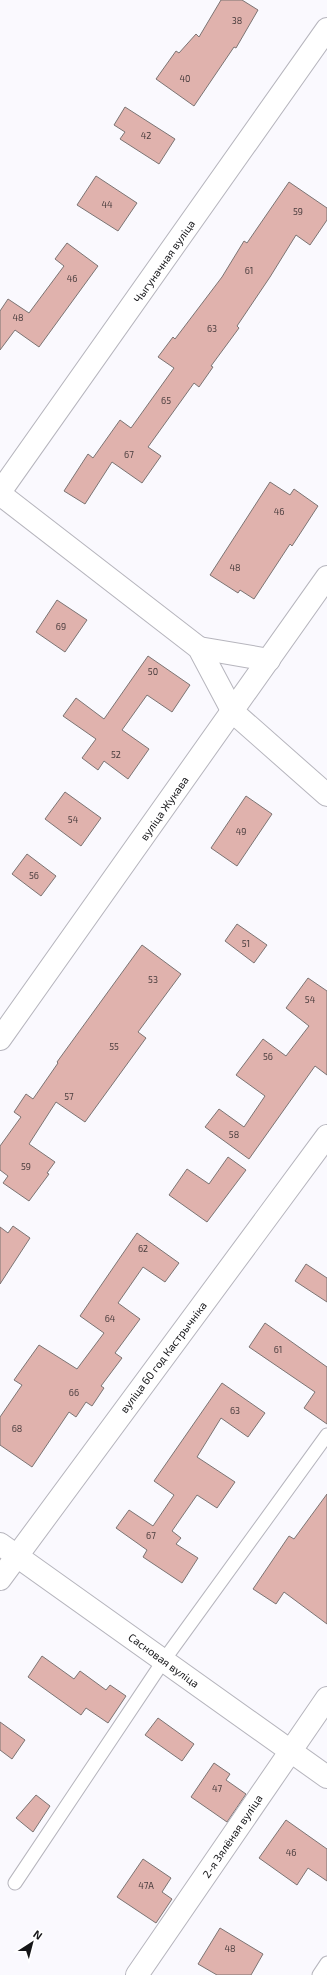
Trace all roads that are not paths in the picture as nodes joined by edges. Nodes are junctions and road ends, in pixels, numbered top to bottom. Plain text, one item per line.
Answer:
1 (327, 29) edge
2 (0, 493) edge
3 (327, 577) edge
4 (199, 648) junction
5 (269, 660) junction
6 (233, 712) junction
7 (327, 795) edge
8 (0, 1039) edge
9 (327, 1136) edge
10 (327, 1435) edge
11 (8, 1550) edge
12 (0, 1579) edge
13 (164, 1660) junction
14 (327, 1698) edge
15 (290, 1751) junction
16 (327, 1777) edge
17 (15, 1883) dead end
18 (327, 1964) edge
19 (137, 1975) edge
20 (319, 1975) edge

1 - 2 street, Чыгуначная вуліца
2 - 4 street
3 - 5 street, вуліца Жукава
4 - 5 street
4 - 6 street
5 - 6 street, вуліца Жукава
6 - 7 street
6 - 8 street, вуліца Жукава
9 - 11 street, вуліца 60 год Кастрычніка
10 - 13 lane
11 - 12 street, вуліца 60 год Кастрычніка
11 - 13 street, Сасновая вуліца
13 - 15 street, Сасновая вуліца
13 - 17 lane
14 - 15 street, 2-я Зялёная вуліца
15 - 16 street, Сасновая вуліца
15 - 19 street, 2-я Зялёная вуліца
18 - 20 lane

